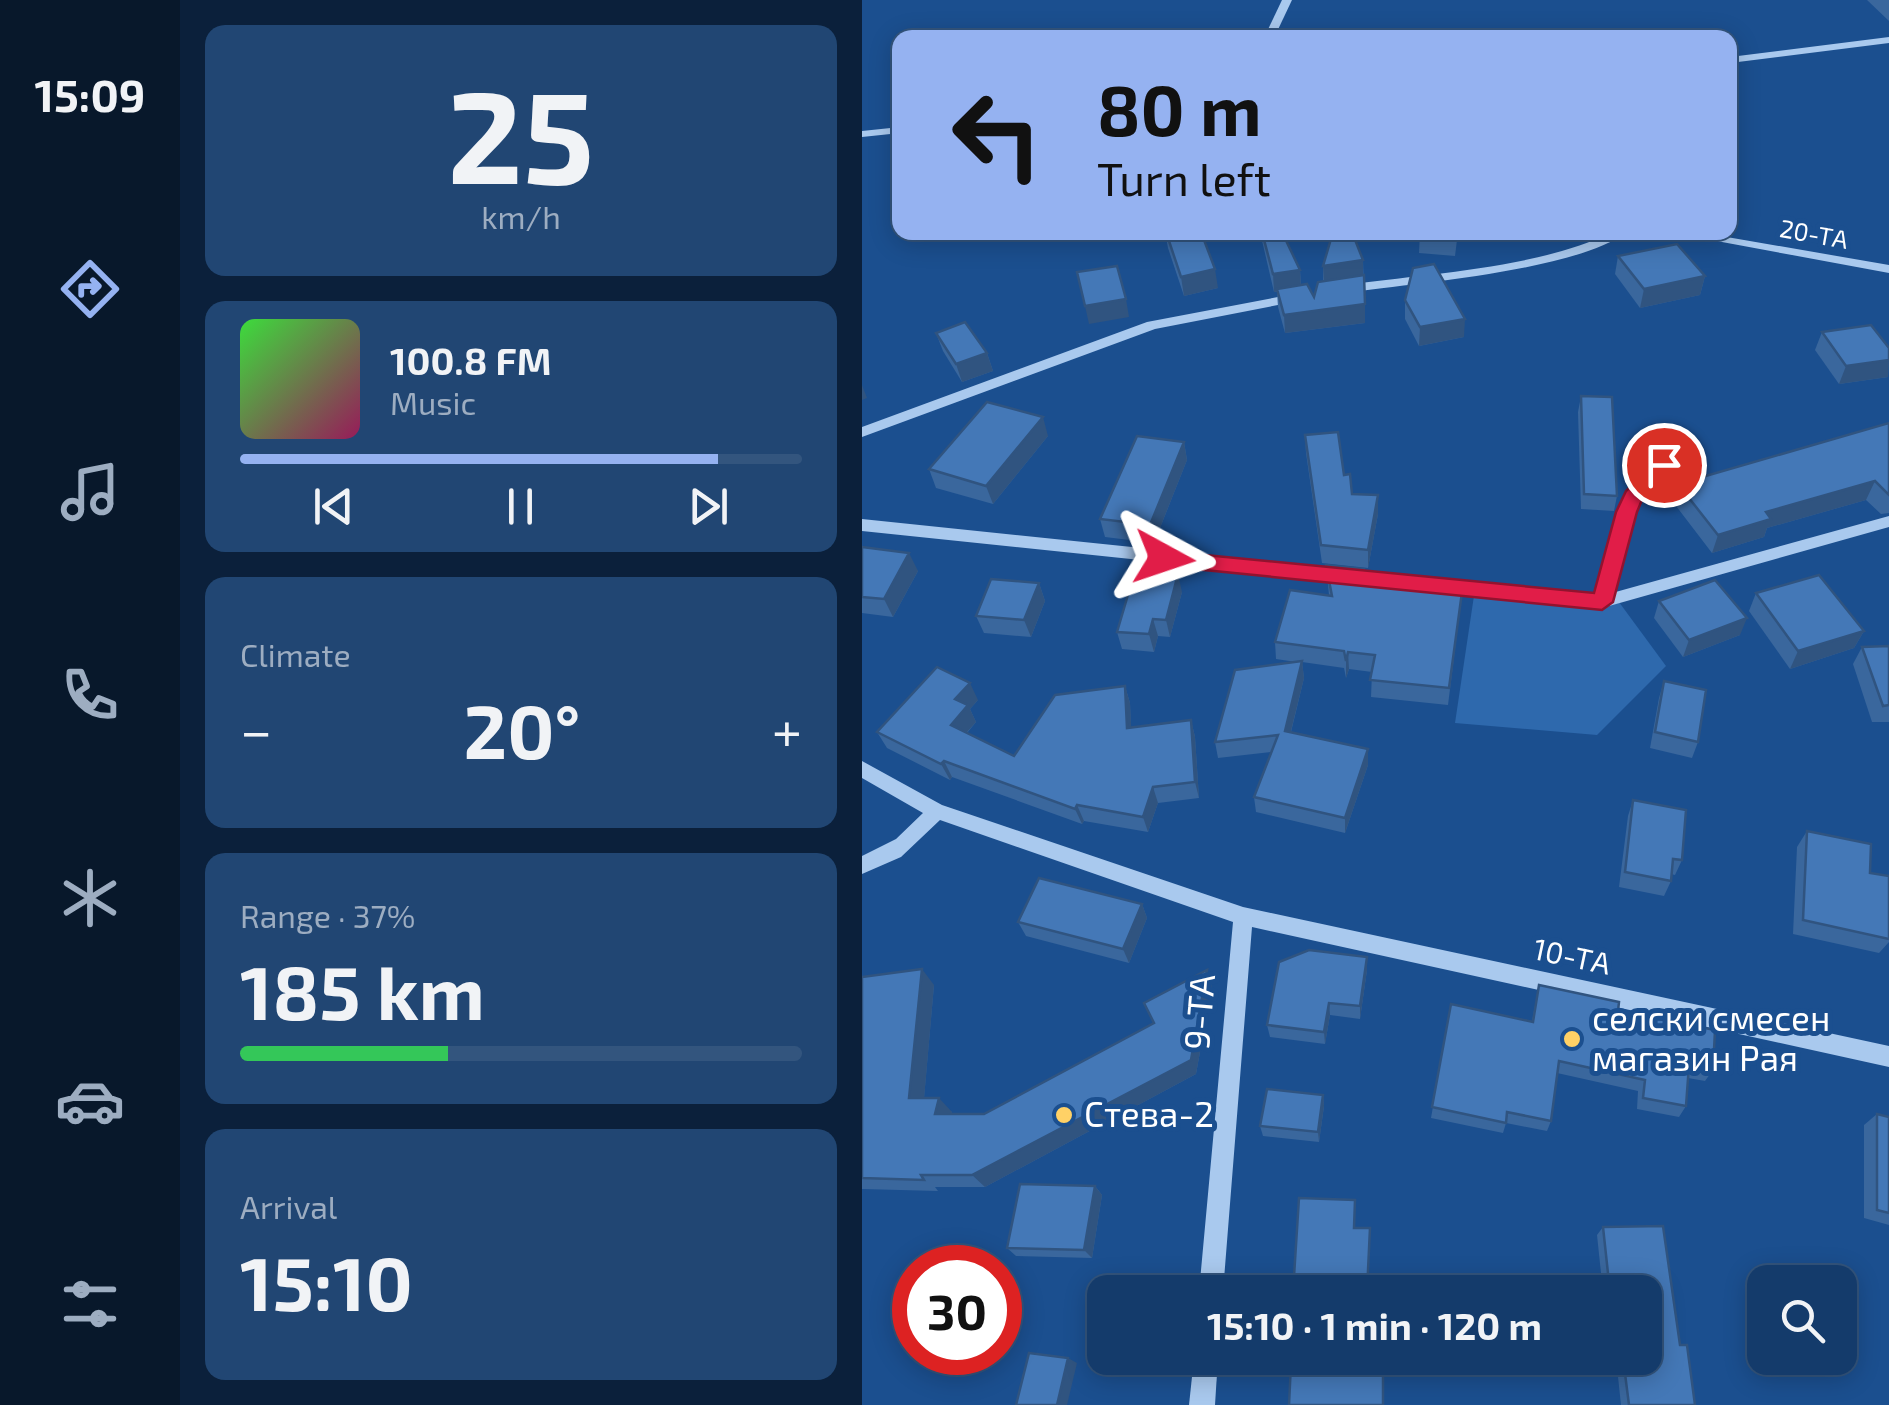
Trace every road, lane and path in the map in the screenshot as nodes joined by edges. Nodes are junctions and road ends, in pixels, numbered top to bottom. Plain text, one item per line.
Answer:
1 (1286, 0) edge
2 (1273, 30) edge
3 (1888, 40) edge
4 (1737, 59) edge
5 (892, 131) edge
6 (862, 134) edge
7 (1608, 240) edge
8 (1720, 240) edge
9 (1888, 269) edge
10 (1333, 291) edge
11 (1314, 294) edge
12 (862, 432) edge
13 (1664, 465) dead end
14 (1888, 521) edge
15 (862, 525) edge
16 (1602, 602) junction
17 (862, 768) edge
18 (936, 811) junction
19 (862, 866) edge
20 (1242, 916) junction
21 (1888, 1057) edge
22 (1213, 1275) edge
23 (1205, 1375) edge
24 (1202, 1405) edge

1 - 2 street
3 - 4 street
5 - 6 street
7 - 10 street
8 - 9 street, 20-ТА
11 - 12 street
13 - 16 street
14 - 16 street
15 - 16 street
17 - 18 street
18 - 19 street
18 - 20 street, 10-ТА
20 - 21 street, 10-ТА
20 - 22 street, 9-ТА
23 - 24 street

